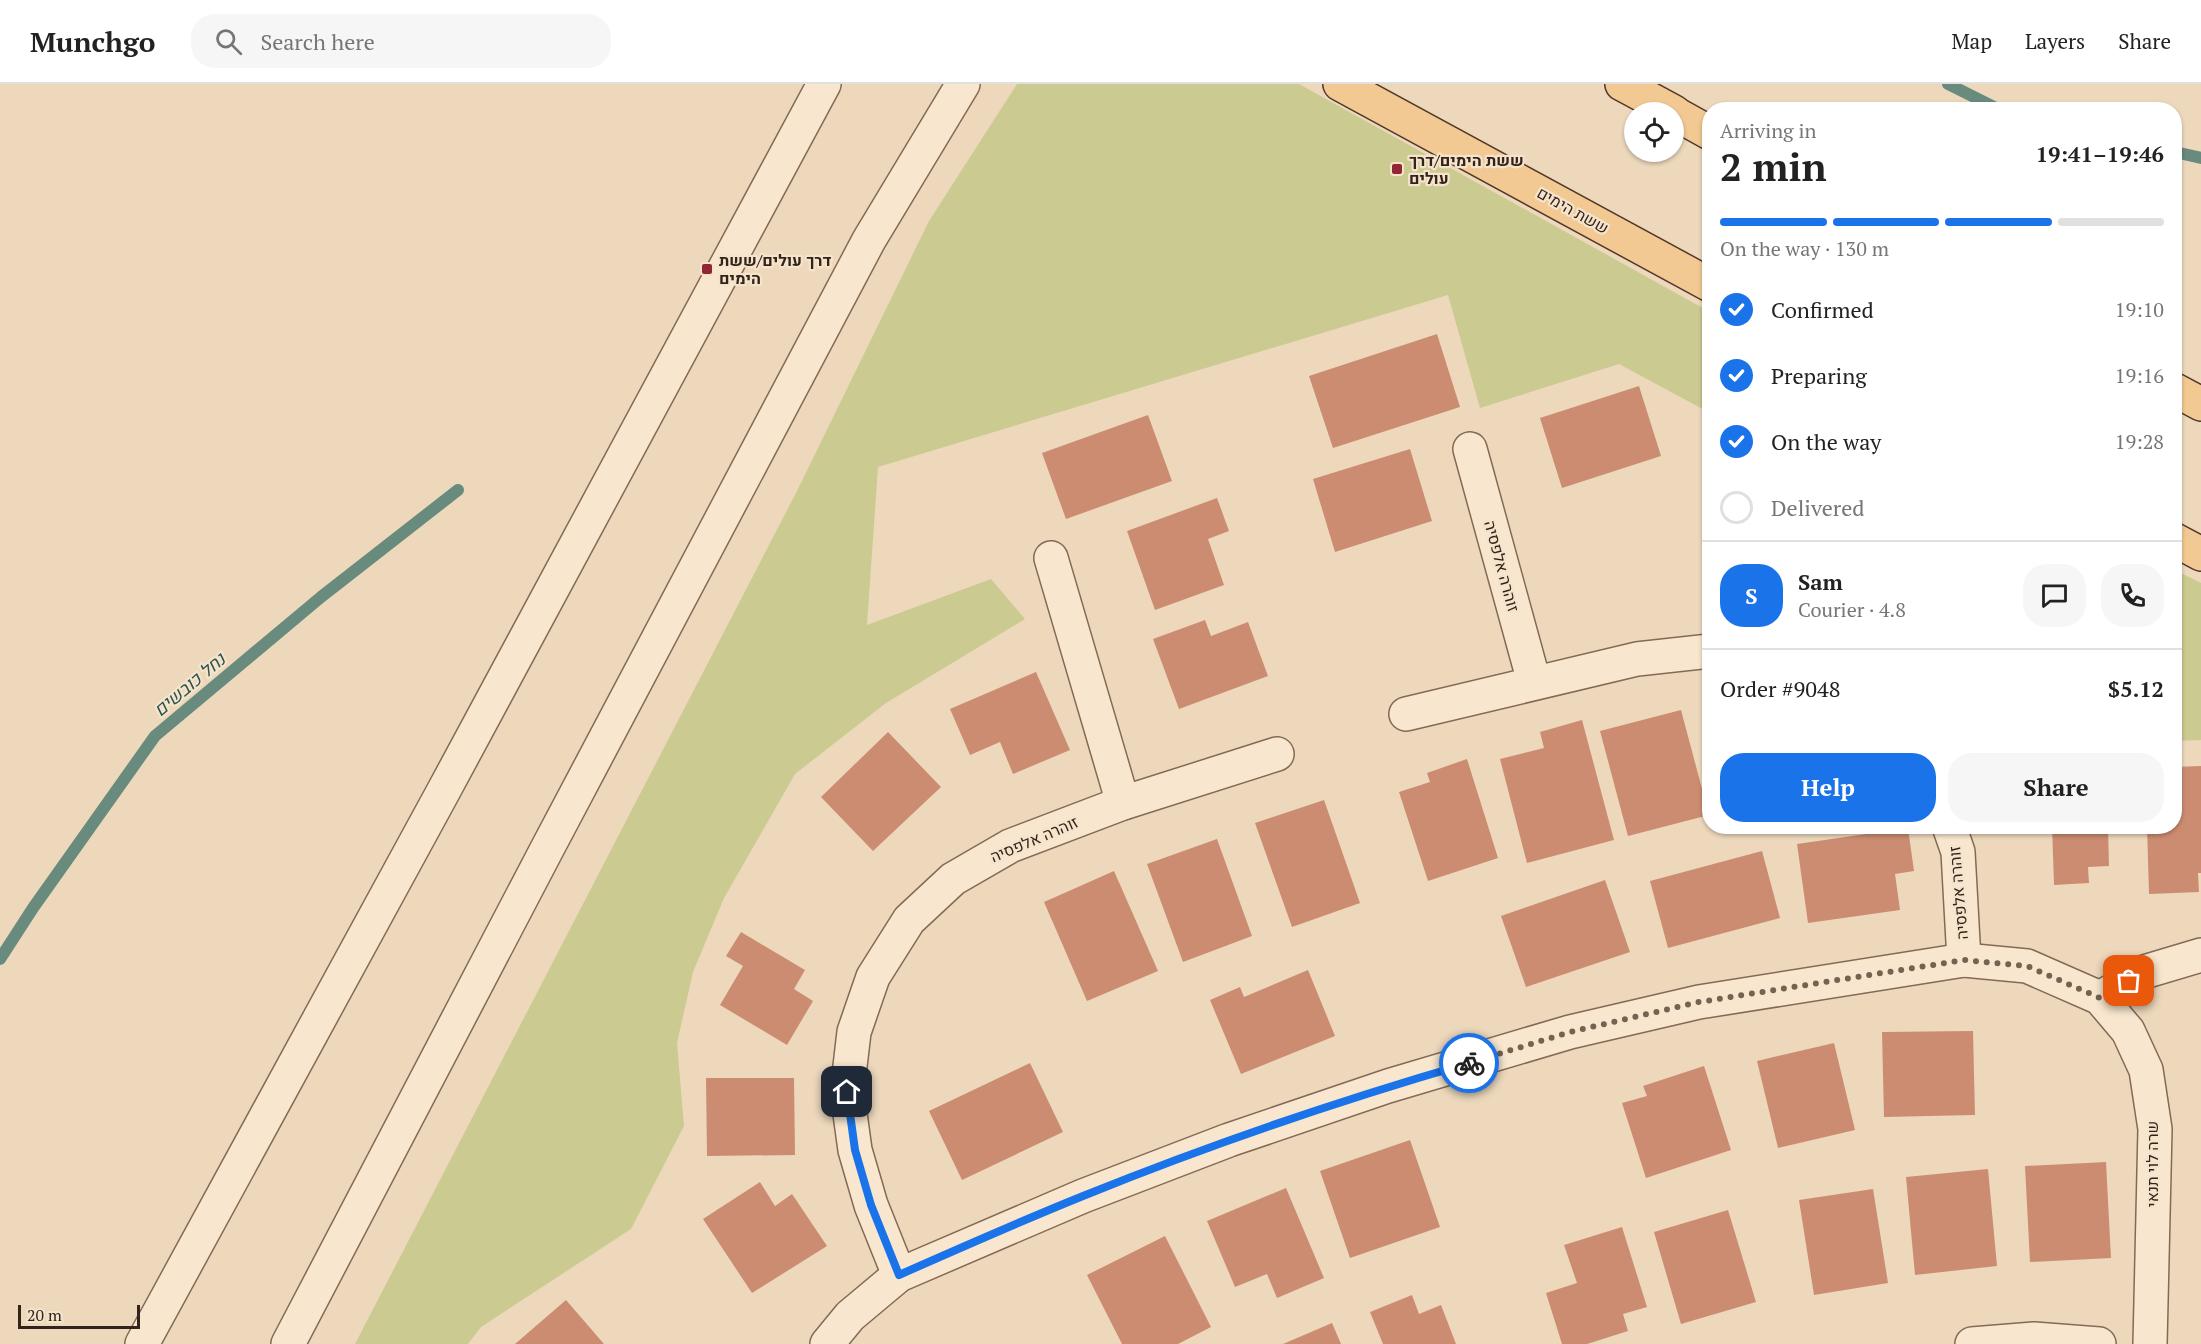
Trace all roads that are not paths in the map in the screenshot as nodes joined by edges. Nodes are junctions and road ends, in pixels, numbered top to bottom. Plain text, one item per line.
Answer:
1 (824, 84) edge
2 (963, 84) edge
3 (1340, 84) edge
4 (1622, 84) edge
5 (1654, 102) edge
6 (1684, 119) edge
7 (1702, 129) edge
8 (1702, 281) edge
9 (2182, 394) edge
10 (2201, 404) edge
11 (1470, 449) dead end
12 (2182, 544) edge
13 (2201, 554) edge
14 (1051, 558) dead end
15 (1702, 652) edge
16 (1534, 682) junction
17 (1406, 714) dead end
18 (1277, 754) dead end
19 (1123, 803) junction
20 (1952, 834) edge
21 (2201, 955) edge
22 (1964, 960) junction
23 (2100, 998) junction
24 (899, 1275) junction
25 (142, 1344) edge
26 (288, 1344) edge
27 (827, 1344) edge
28 (1971, 1344) edge
29 (2099, 1344) edge
30 (2150, 1344) edge

1 - 25 street
2 - 26 street
3 - 8 main road, ששת הימים
4 - 5 main road
6 - 7 main road
9 - 10 main road
11 - 16 street, זוהרה אלפסיה
12 - 13 main road
14 - 19 street
15 - 16 street
16 - 17 street
18 - 19 street, זוהרה אלפסיה
19 - 24 street, זוהרה אלפסיה
20 - 22 street, זוהרה אלפסיה
21 - 23 street
22 - 23 street, שרה לוי תנאי
22 - 24 street, שרה לוי תנאי
23 - 30 street, שרה לוי תנאי
24 - 27 street, שרה לוי תנאי
28 - 29 street

